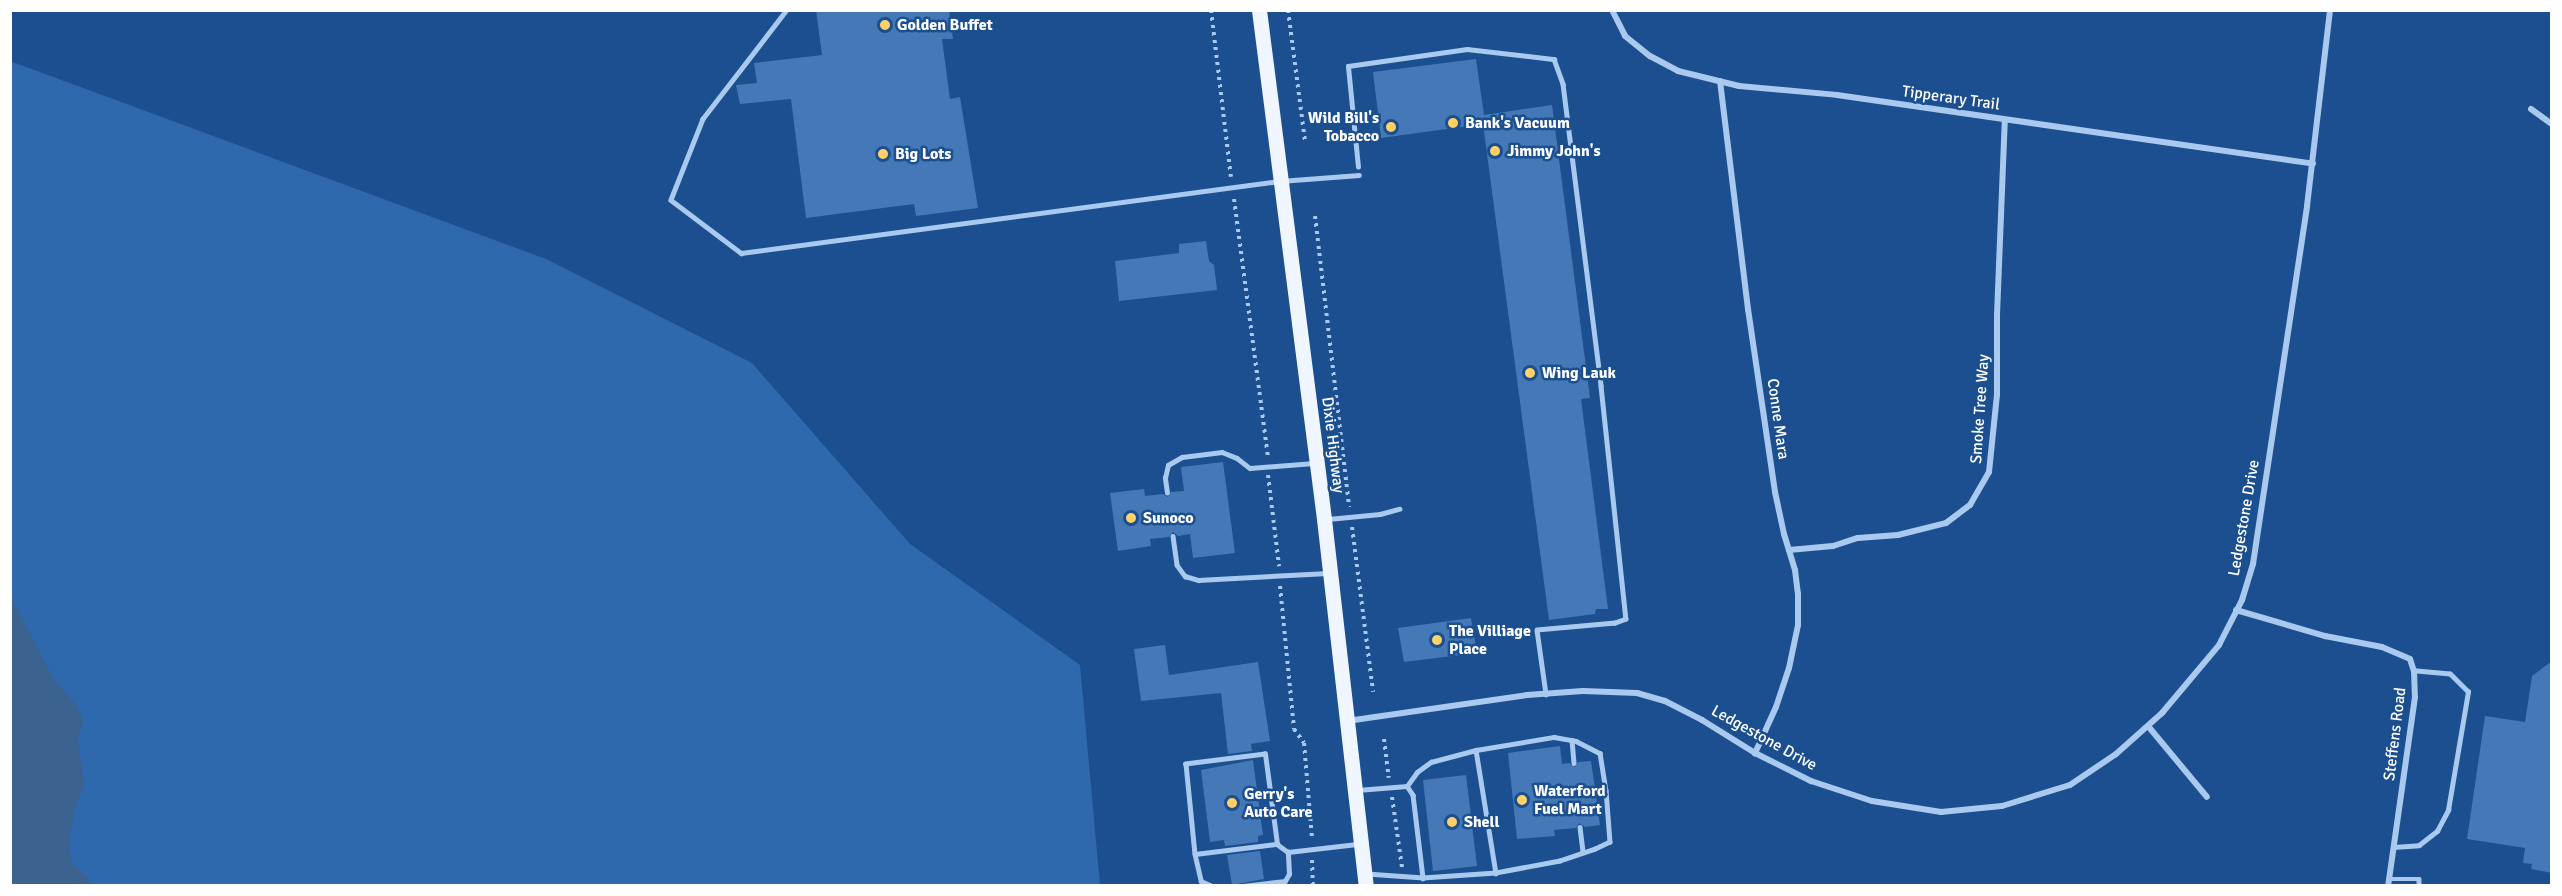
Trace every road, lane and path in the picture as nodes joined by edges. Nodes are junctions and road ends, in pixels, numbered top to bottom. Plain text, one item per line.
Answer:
1 (787, 10) edge
2 (1211, 10) edge
3 (1259, 10) edge
4 (1288, 10) edge
5 (1612, 10) edge
6 (2330, 10) edge
7 (1720, 81) junction
8 (2531, 109) dead end
9 (2005, 120) junction
10 (2552, 124) edge
11 (1305, 141) dead end
12 (2313, 164) junction
13 (1358, 167) dead end
14 (1359, 176) dead end
15 (1280, 181) junction
16 (1233, 188) junction
17 (1315, 216) dead end
18 (1317, 463) junction
19 (1268, 468) junction
20 (1167, 493) dead end
21 (1399, 509) dead end
22 (1350, 516) junction
23 (1324, 519) junction
24 (1173, 536) dead end
25 (1789, 550) junction
26 (1330, 573) junction
27 (1279, 576) junction
28 (2236, 610) junction
29 (2414, 671) junction
30 (1373, 692) dead end
31 (1546, 694) junction
32 (1347, 721) junction
33 (2148, 726) junction
34 (1384, 739) dead end
35 (1572, 740) junction
36 (1476, 750) junction
37 (1755, 753) junction
38 (1574, 763) dead end
39 (1407, 786) junction
40 (1391, 788) junction
41 (1355, 790) junction
42 (2207, 797) dead end
43 (1580, 827) dead end
44 (1277, 844) junction
45 (1361, 844) junction
46 (2393, 847) junction
47 (1312, 849) junction
48 (1288, 852) junction
49 (1582, 852) junction
50 (1195, 854) junction
51 (1496, 873) junction
52 (1404, 875) junction
53 (1423, 878) junction
54 (1365, 880) edge
55 (2389, 882) edge
56 (1212, 885) edge
57 (1243, 885) edge
58 (1313, 885) edge
59 (2419, 885) edge

1 - 16 lane
2 - 16 path
3 - 15 main road, Dixie Highway
4 - 11 path
5 - 7 street, Tipperary Trail
6 - 12 street, Ledgestone Drive
7 - 9 street, Tipperary Trail
7 - 25 street, Conne Mara
8 - 10 street
9 - 12 street, Tipperary Trail
9 - 25 street, Smoke Tree Way
12 - 28 street, Ledgestone Drive
13 - 31 lane
14 - 15 lane
15 - 16 lane
15 - 18 main road, Dixie Highway
16 - 19 path
17 - 22 path
18 - 19 lane
18 - 23 main road, Dixie Highway
19 - 20 lane
19 - 27 path
21 - 22 lane
22 - 23 lane
22 - 30 path
23 - 26 main road, Dixie Highway
24 - 27 lane
25 - 37 street, Conne Mara
26 - 27 lane
26 - 32 main road, Dixie Highway
27 - 47 path
28 - 29 street, Steffens Road
28 - 33 street, Ledgestone Drive
29 - 46 street, Steffens Road
29 - 46 lane
31 - 32 street, Ledgestone Drive
31 - 37 street, Ledgestone Drive
32 - 41 main road, Dixie Highway
33 - 37 street, Ledgestone Drive
33 - 42 street
34 - 40 path
35 - 36 lane
35 - 38 lane
35 - 49 lane
36 - 39 lane
36 - 51 lane
39 - 40 lane
39 - 53 lane
40 - 41 lane
40 - 52 path
41 - 45 main road, Dixie Highway
43 - 49 lane
44 - 48 lane
44 - 50 lane
44 - 50 lane
45 - 47 lane
45 - 54 main road, Dixie Highway
46 - 55 street, Steffens Road
47 - 48 lane
47 - 58 path
48 - 57 lane
49 - 51 lane
50 - 56 lane
51 - 53 lane
52 - 53 lane
52 - 54 lane
55 - 59 lane

